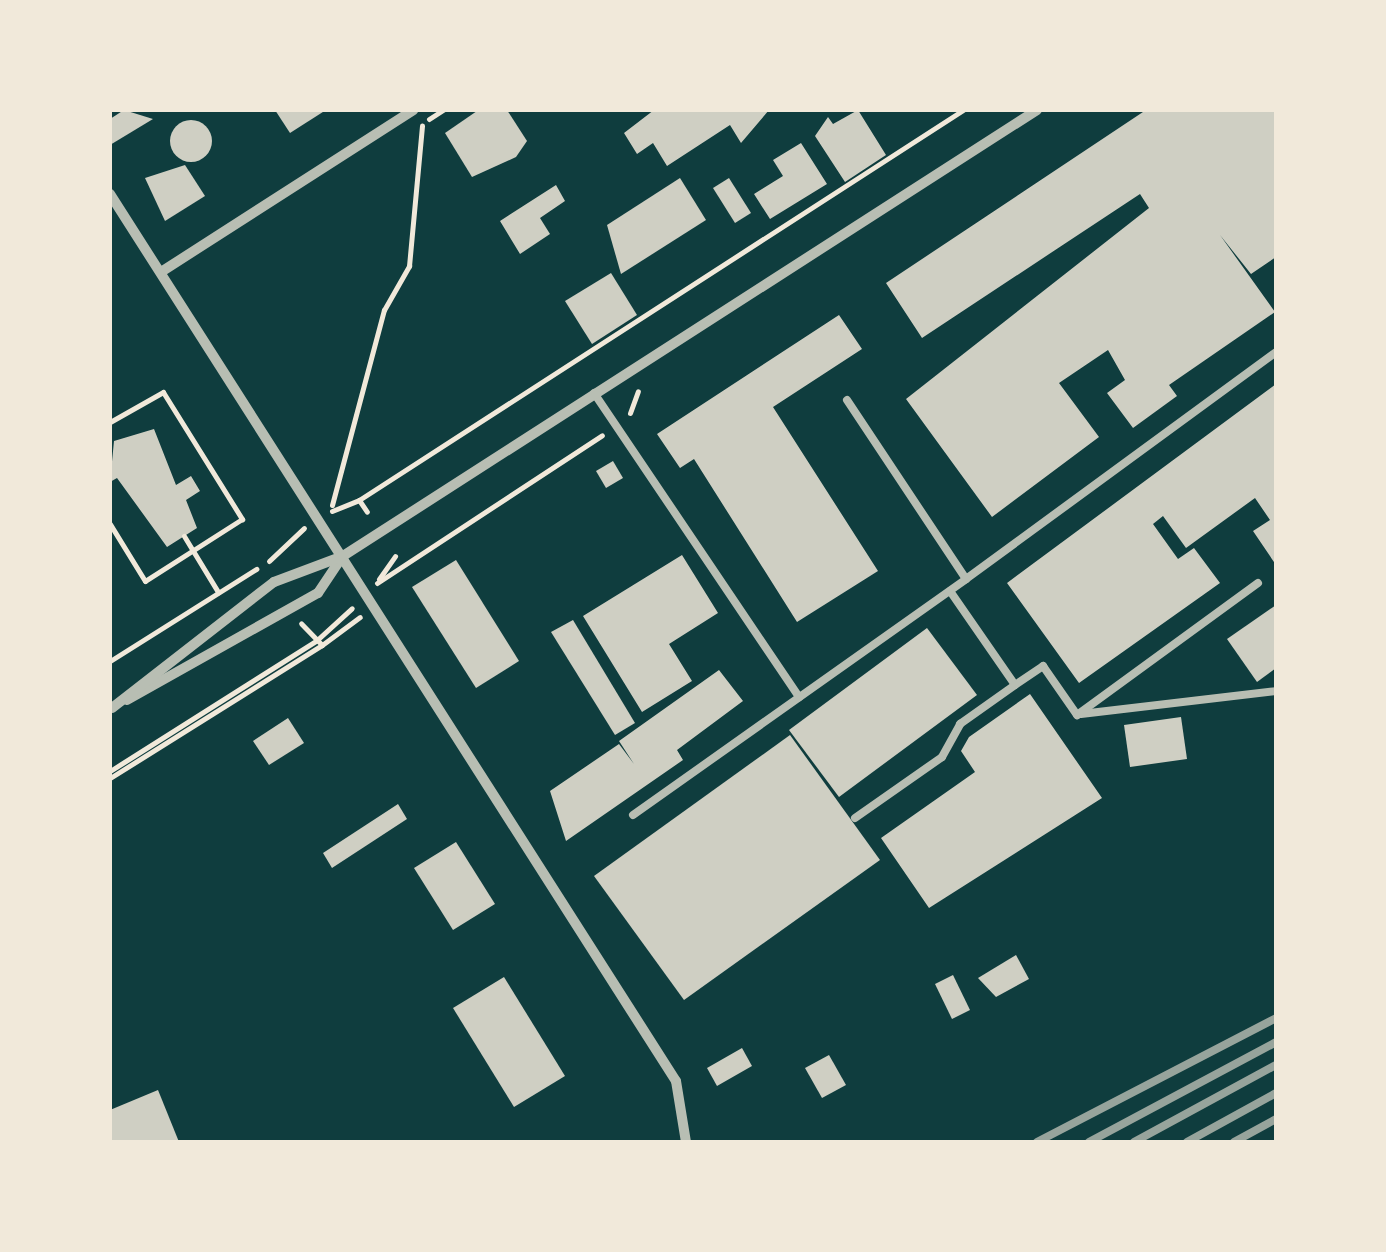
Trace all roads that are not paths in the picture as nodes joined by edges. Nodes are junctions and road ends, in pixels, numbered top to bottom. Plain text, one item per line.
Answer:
1 (413, 110) edge
2 (1037, 110) edge
3 (110, 194) edge
4 (161, 272) junction
5 (1276, 352) edge
6 (594, 393) junction
7 (847, 400) dead end
8 (343, 556) junction
9 (966, 579) junction
10 (1258, 582) dead end
11 (950, 591) junction
12 (1015, 685) junction
13 (1276, 691) edge
14 (799, 697) junction
15 (111, 708) edge
16 (1077, 715) junction
17 (633, 814) dead end
18 (855, 818) dead end
19 (686, 1142) edge

1 - 4 street
2 - 6 street
3 - 4 street
4 - 8 street
5 - 9 lane
6 - 8 street
6 - 14 lane
7 - 9 lane
8 - 15 street
8 - 15 street
8 - 19 street
9 - 11 lane
10 - 16 lane
11 - 12 lane
11 - 14 lane
12 - 16 lane
12 - 18 lane
13 - 16 lane
14 - 17 lane

